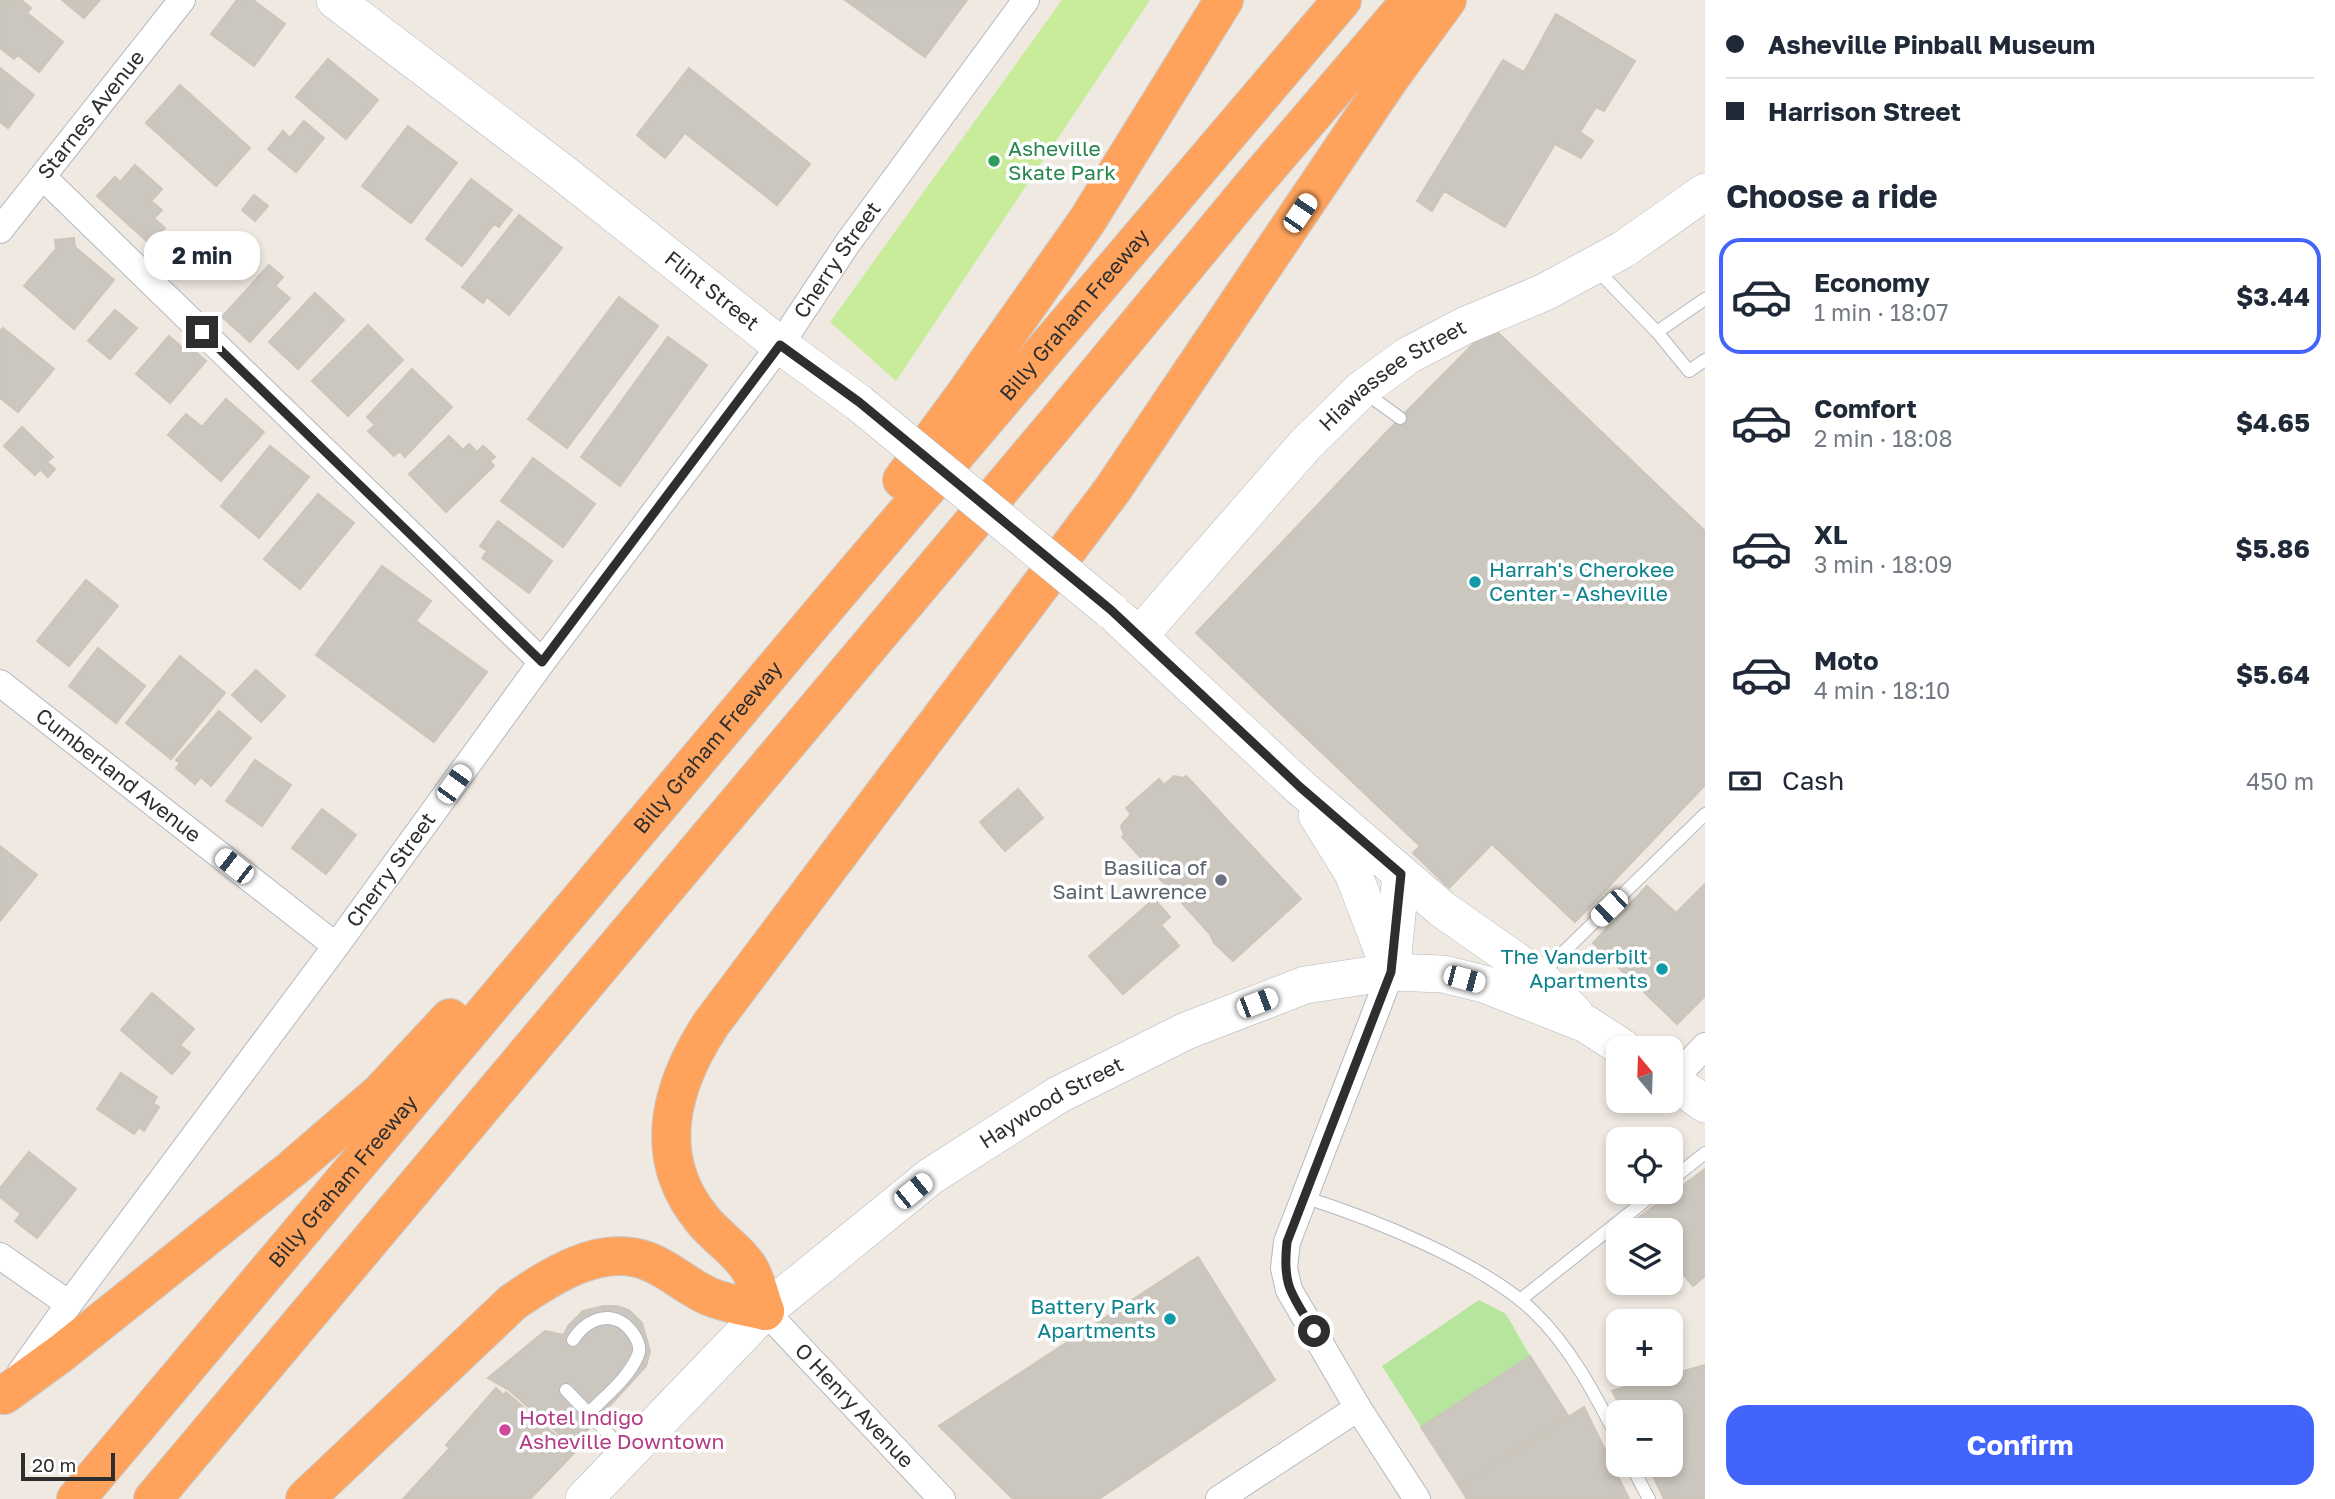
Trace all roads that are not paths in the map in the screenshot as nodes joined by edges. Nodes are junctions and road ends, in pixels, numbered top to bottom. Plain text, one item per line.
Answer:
1 (182, 0) edge
2 (334, 0) edge
3 (1026, 0) edge
4 (1224, 0) edge
5 (1342, 0) edge
6 (1411, 0) edge
7 (1447, 0) edge
8 (43, 177) junction
9 (1705, 192) edge
10 (0, 230) edge
11 (1592, 266) junction
12 (1705, 299) edge
13 (1657, 332) junction
14 (780, 345) junction
15 (1705, 360) edge
16 (1361, 390) junction
17 (1400, 418) dead end
18 (816, 620) junction
19 (1139, 636) junction
20 (542, 662) junction
21 (0, 683) edge
22 (1300, 787) junction
23 (1705, 814) edge
24 (615, 860) junction
25 (1401, 874) junction
26 (336, 946) junction
27 (1391, 972) junction
28 (1539, 977) junction
29 (1586, 1024) junction
30 (1606, 1037) edge
31 (1705, 1046) edge
32 (1684, 1068) edge
33 (1684, 1089) edge
34 (1705, 1104) edge
35 (1705, 1153) edge
36 (1683, 1170) edge
37 (1304, 1197) junction
38 (1641, 1204) edge
39 (0, 1256) edge
40 (1520, 1300) junction
41 (69, 1304) junction
42 (765, 1311) junction
43 (573, 1340) dead end
44 (566, 1390) dead end
45 (2, 1398) edge
46 (1358, 1408) junction
47 (589, 1413) junction
48 (1606, 1418) edge
49 (628, 1454) junction
50 (1637, 1477) edge
51 (76, 1499) edge
52 (153, 1499) edge
53 (305, 1499) edge
54 (584, 1499) edge
55 (942, 1499) edge
56 (1219, 1499) edge
57 (1417, 1499) edge
58 (1649, 1499) edge

1 - 8 street, Starnes Avenue
2 - 14 street, Flint Street
3 - 14 street, Cherry Street
4 - 18 highway
5 - 18 highway, Billy Graham Freeway
6 - 52 highway
7 - 42 highway
8 - 10 street, Starnes Avenue
8 - 20 street
9 - 11 street, Hiawassee Street
11 - 13 lane
11 - 16 street, Hiawassee Street
12 - 13 lane
13 - 15 lane
14 - 19 street, Flint Street, bridge
14 - 20 street, Cherry Street
16 - 17 lane
16 - 19 street, Hiawassee Street
18 - 24 highway, Billy Graham Freeway
19 - 22 street, Flint Street
20 - 26 street, Cherry Street
21 - 26 street, Cumberland Avenue
22 - 25 street, Flint Street
22 - 27 street, Flint Street
23 - 28 lane
24 - 45 highway
24 - 51 highway, Billy Graham Freeway
25 - 27 street
25 - 28 street, Flint Street
26 - 41 street, Cherry Street
27 - 29 street, Haywood Street
27 - 37 street
27 - 42 street, Haywood Street
28 - 29 street, Flint Street
29 - 30 street, Haywood Street
31 - 32 street
33 - 34 street
35 - 36 lane
37 - 40 lane
37 - 46 street
38 - 40 lane
39 - 41 street
40 - 48 lane
41 - 45 street, Cherry Street
42 - 49 street, Haywood Street
42 - 53 highway
42 - 55 street, O Henry Avenue
43 - 47 lane
44 - 47 lane
46 - 56 street
46 - 57 street
47 - 49 lane
49 - 54 street, Haywood Street
50 - 58 lane

